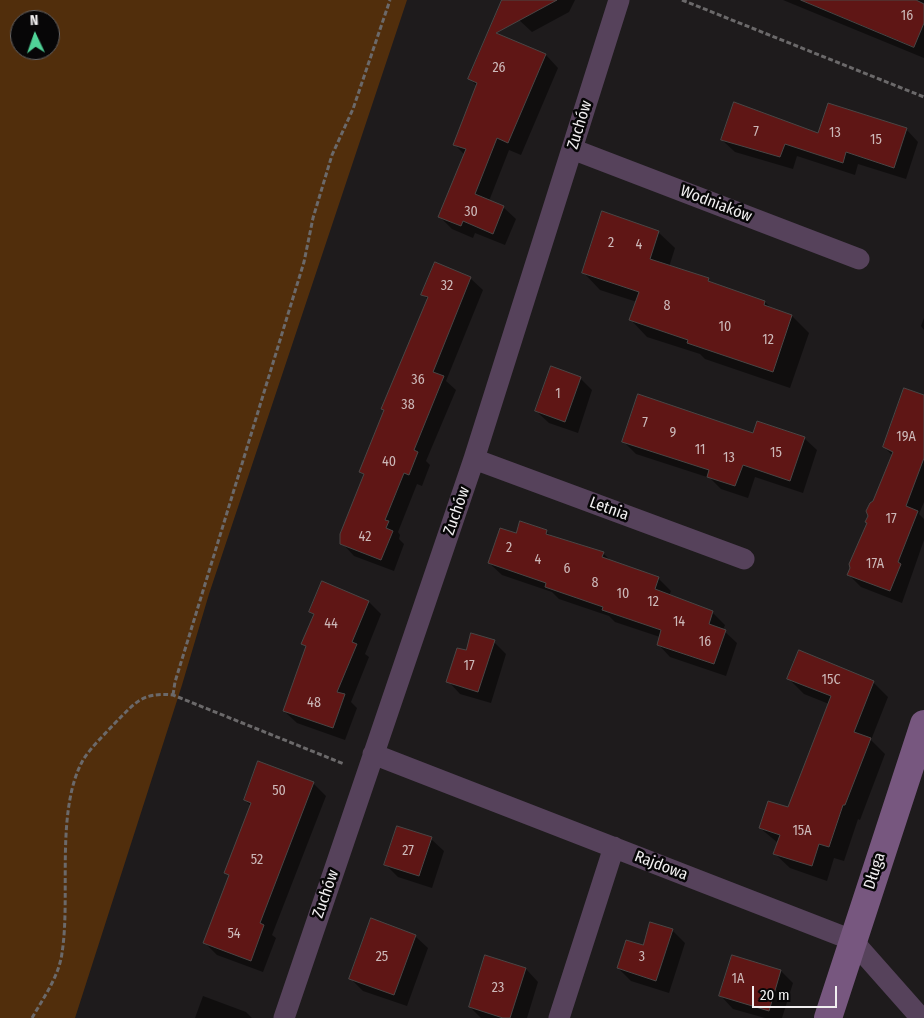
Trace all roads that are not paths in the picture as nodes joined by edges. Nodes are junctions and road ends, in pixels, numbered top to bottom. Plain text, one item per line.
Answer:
1 (619, 0) edge
2 (572, 149) junction
3 (859, 259) dead end
4 (474, 459) junction
5 (744, 559) dead end
6 (924, 724) edge
7 (370, 764) junction
8 (614, 847) junction
9 (852, 940) junction
10 (284, 1018) edge
11 (559, 1018) edge
12 (828, 1018) edge
13 (921, 1018) edge

1 - 2 street, Zuchów
2 - 3 street, Wodniaków
2 - 4 street, Zuchów
4 - 5 street, Letnia
4 - 7 street, Zuchów
6 - 9 street, Długa
7 - 8 street, Rajdowa
7 - 10 street, Zuchów
8 - 9 street, Rajdowa
8 - 11 street
9 - 12 street, Długa
9 - 13 street, Rajdowa

